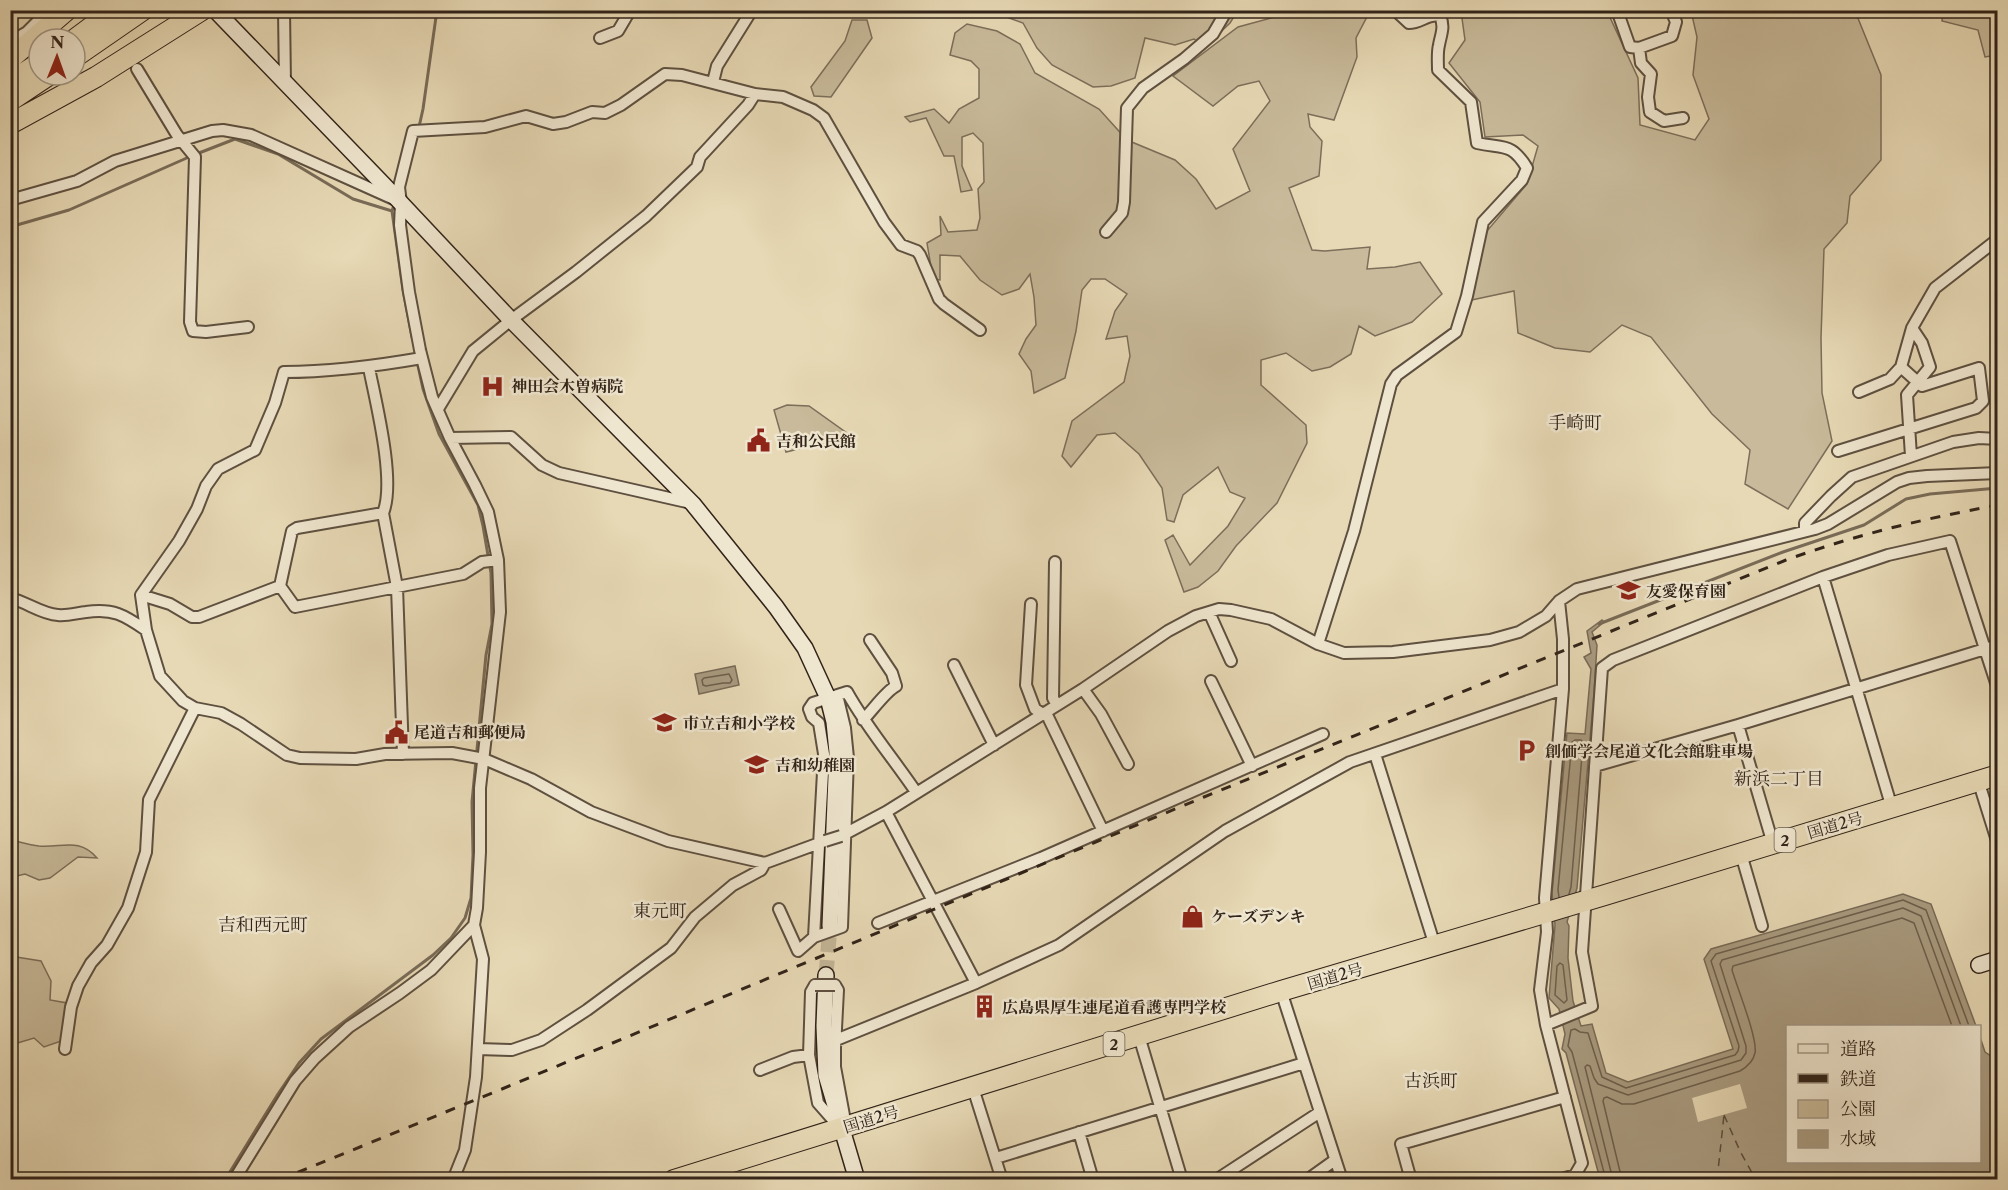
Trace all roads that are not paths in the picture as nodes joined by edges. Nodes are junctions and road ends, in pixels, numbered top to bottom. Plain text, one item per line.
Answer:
1 (67, 10) edge
2 (114, 10) edge
3 (142, 10) edge
4 (202, 10) edge
5 (215, 10) edge
6 (284, 10) edge
7 (628, 10) edge
8 (752, 10) edge
9 (1227, 10) edge
10 (1395, 10) edge
11 (1617, 10) edge
12 (1671, 10) edge
13 (45, 12) edge
14 (87, 30) edge
15 (600, 38) dead end
16 (10, 42) edge
17 (1639, 48) junction
18 (87, 49) edge
19 (10, 59) edge
20 (137, 69) dead end
21 (27, 71) edge
22 (10, 82) edge
23 (713, 82) junction
24 (285, 84) junction
25 (31, 87) edge
26 (755, 94) junction
27 (10, 101) edge
28 (1683, 118) dead end
29 (10, 124) edge
30 (183, 139) junction
31 (383, 189) junction
32 (10, 200) edge
33 (401, 203) junction
34 (1106, 232) dead end
35 (1998, 239) edge
36 (511, 320) junction
37 (248, 327) dead end
38 (1912, 328) junction
39 (980, 330) dead end
40 (422, 358) junction
41 (1901, 367) junction
42 (369, 368) junction
43 (1917, 383) junction
44 (1859, 392) dead end
45 (438, 409) junction
46 (1909, 429) junction
47 (450, 438) junction
48 (1998, 439) edge
49 (1838, 451) dead end
50 (1911, 456) junction
51 (1998, 474) edge
52 (693, 504) junction
53 (383, 513) junction
54 (1805, 531) junction
55 (498, 560) junction
56 (1055, 562) dead end
57 (1823, 577) junction
58 (280, 586) junction
59 (397, 588) junction
60 (141, 595) junction
61 (10, 598) edge
62 (1559, 601) junction
63 (1031, 604) dead end
64 (1209, 612) junction
65 (146, 630) junction
66 (870, 640) dead end
67 (1318, 644) junction
68 (1998, 645) edge
69 (1986, 649) junction
70 (1231, 661) dead end
71 (954, 665) dead end
72 (1211, 681) dead end
73 (1855, 688) junction
74 (1083, 689) junction
75 (1563, 689) junction
76 (1998, 689) edge
77 (832, 696) junction
78 (1057, 705) junction
79 (195, 708) junction
80 (1041, 714) junction
81 (863, 720) junction
82 (1738, 725) junction
83 (1323, 734) dead end
84 (994, 745) junction
85 (403, 754) junction
86 (1375, 754) junction
87 (484, 759) junction
88 (1128, 764) dead end
89 (1252, 766) junction
90 (1595, 766) junction
91 (1998, 775) edge
92 (1978, 780) junction
93 (916, 792) junction
94 (1892, 808) junction
95 (886, 812) junction
96 (1103, 831) junction
97 (842, 835) junction
98 (823, 841) junction
99 (1773, 843) junction
100 (1998, 844) edge
101 (1741, 854) junction
102 (765, 863) junction
103 (932, 900) junction
104 (1565, 907) junction
105 (779, 909) dead end
106 (878, 923) dead end
107 (474, 925) junction
108 (830, 926) tunnel mouth
109 (1762, 926) dead end
110 (814, 937) junction
111 (1435, 946) junction
112 (1998, 959) edge
113 (1979, 965) dead end
114 (825, 982) junction
115 (976, 983) junction
116 (1281, 991) junction
117 (1546, 1025) junction
118 (1139, 1036) junction
119 (836, 1040) junction
120 (65, 1049) dead end
121 (478, 1049) junction
122 (809, 1055) junction
123 (1304, 1063) junction
124 (760, 1070) dead end
125 (973, 1088) junction
126 (1565, 1097) junction
127 (1161, 1107) junction
128 (1320, 1112) junction
129 (840, 1128) junction
130 (1079, 1132) junction
131 (996, 1158) junction
132 (1335, 1160) junction
133 (234, 1179) edge
134 (453, 1179) edge
135 (674, 1179) edge
136 (856, 1179) edge
137 (1002, 1179) edge
138 (1093, 1179) edge
139 (1182, 1179) edge
140 (1216, 1179) edge
141 (1307, 1179) edge
142 (1342, 1179) edge
143 (1411, 1179) edge
144 (1559, 1179) edge

1 - 19 highway
2 - 14 highway
3 - 18 highway
4 - 29 highway
5 - 24 street
6 - 24 street
7 - 15 street
8 - 23 street
9 - 34 street
10 - 67 street
11 - 17 street
12 - 17 street
13 - 16 street
17 - 28 street
20 - 30 street
21 - 22 highway
23 - 26 street
23 - 33 street
24 - 31 street
25 - 27 highway
26 - 36 street
26 - 39 street
30 - 31 street
30 - 32 street
30 - 37 street
31 - 33 street
33 - 36 street
33 - 40 street
35 - 38 street
36 - 45 street
36 - 52 street
38 - 41 street
38 - 43 street
40 - 42 street
40 - 45 street
41 - 43 street
41 - 44 street
42 - 53 street
42 - 60 street
43 - 46 street
43 - 46 street
45 - 47 street
46 - 49 street
46 - 50 street
47 - 52 street
47 - 55 street
48 - 50 street
50 - 54 street
51 - 54 street
52 - 77 street
53 - 58 street
53 - 59 street
54 - 62 street
55 - 59 street
55 - 87 street
56 - 78 street
57 - 69 street
57 - 73 street
57 - 90 street
58 - 59 street
58 - 60 street
59 - 85 street
60 - 65 street
61 - 65 street
62 - 67 street
62 - 75 street
63 - 80 street
64 - 67 street
64 - 70 street
64 - 74 street
65 - 79 street
66 - 81 street
68 - 69 street
69 - 73 street
69 - 76 street
71 - 84 street
72 - 89 street
73 - 82 street
73 - 94 street
74 - 78 street
74 - 88 street
75 - 86 street
75 - 104 street
77 - 81 street
77 - 97 street
77 - 98 street
77 - 108 street
78 - 80 street
79 - 85 street
79 - 120 street
80 - 84 street
80 - 96 street
81 - 93 street
82 - 90 street
82 - 99 street
83 - 89 street
84 - 93 street
85 - 87 street
86 - 111 street
86 - 115 street
87 - 102 street
87 - 107 street
89 - 96 street
90 - 104 street
91 - 92 highway, 国道2号 / 2
92 - 94 highway, 国道2号 / 2
92 - 100 street
93 - 95 street
94 - 99 highway, 国道2号 / 2
95 - 97 street
95 - 103 street
96 - 103 street
97 - 98 street, bridge
97 - 110 street
98 - 102 street
98 - 110 street
99 - 101 highway, 国道2号 / 2
101 - 104 highway, 国道2号 / 2
101 - 109 street
102 - 121 street
103 - 106 street
103 - 115 street
104 - 111 highway, 国道2号 / 2
104 - 117 street
104 - 117 street
105 - 110 street
107 - 121 street
107 - 133 street
111 - 116 highway, 国道2号 / 2
112 - 113 street
114 - 119 street
114 - 122 street
114 - 129 street
115 - 119 street
116 - 118 highway, 国道2号 / 2
116 - 123 street
117 - 126 street
118 - 125 highway, 国道2号 / 2
118 - 127 street
119 - 129 street
121 - 134 street
122 - 124 street
122 - 129 street
123 - 127 street
123 - 128 street
125 - 129 highway, 国道2号 / 2
125 - 131 street
126 - 143 street
126 - 144 street
127 - 130 street
127 - 139 street
128 - 132 street
128 - 140 street
129 - 135 highway, 国道2号 / 2
129 - 136 street
130 - 131 street
130 - 138 street
131 - 137 street
132 - 141 street
132 - 142 street

